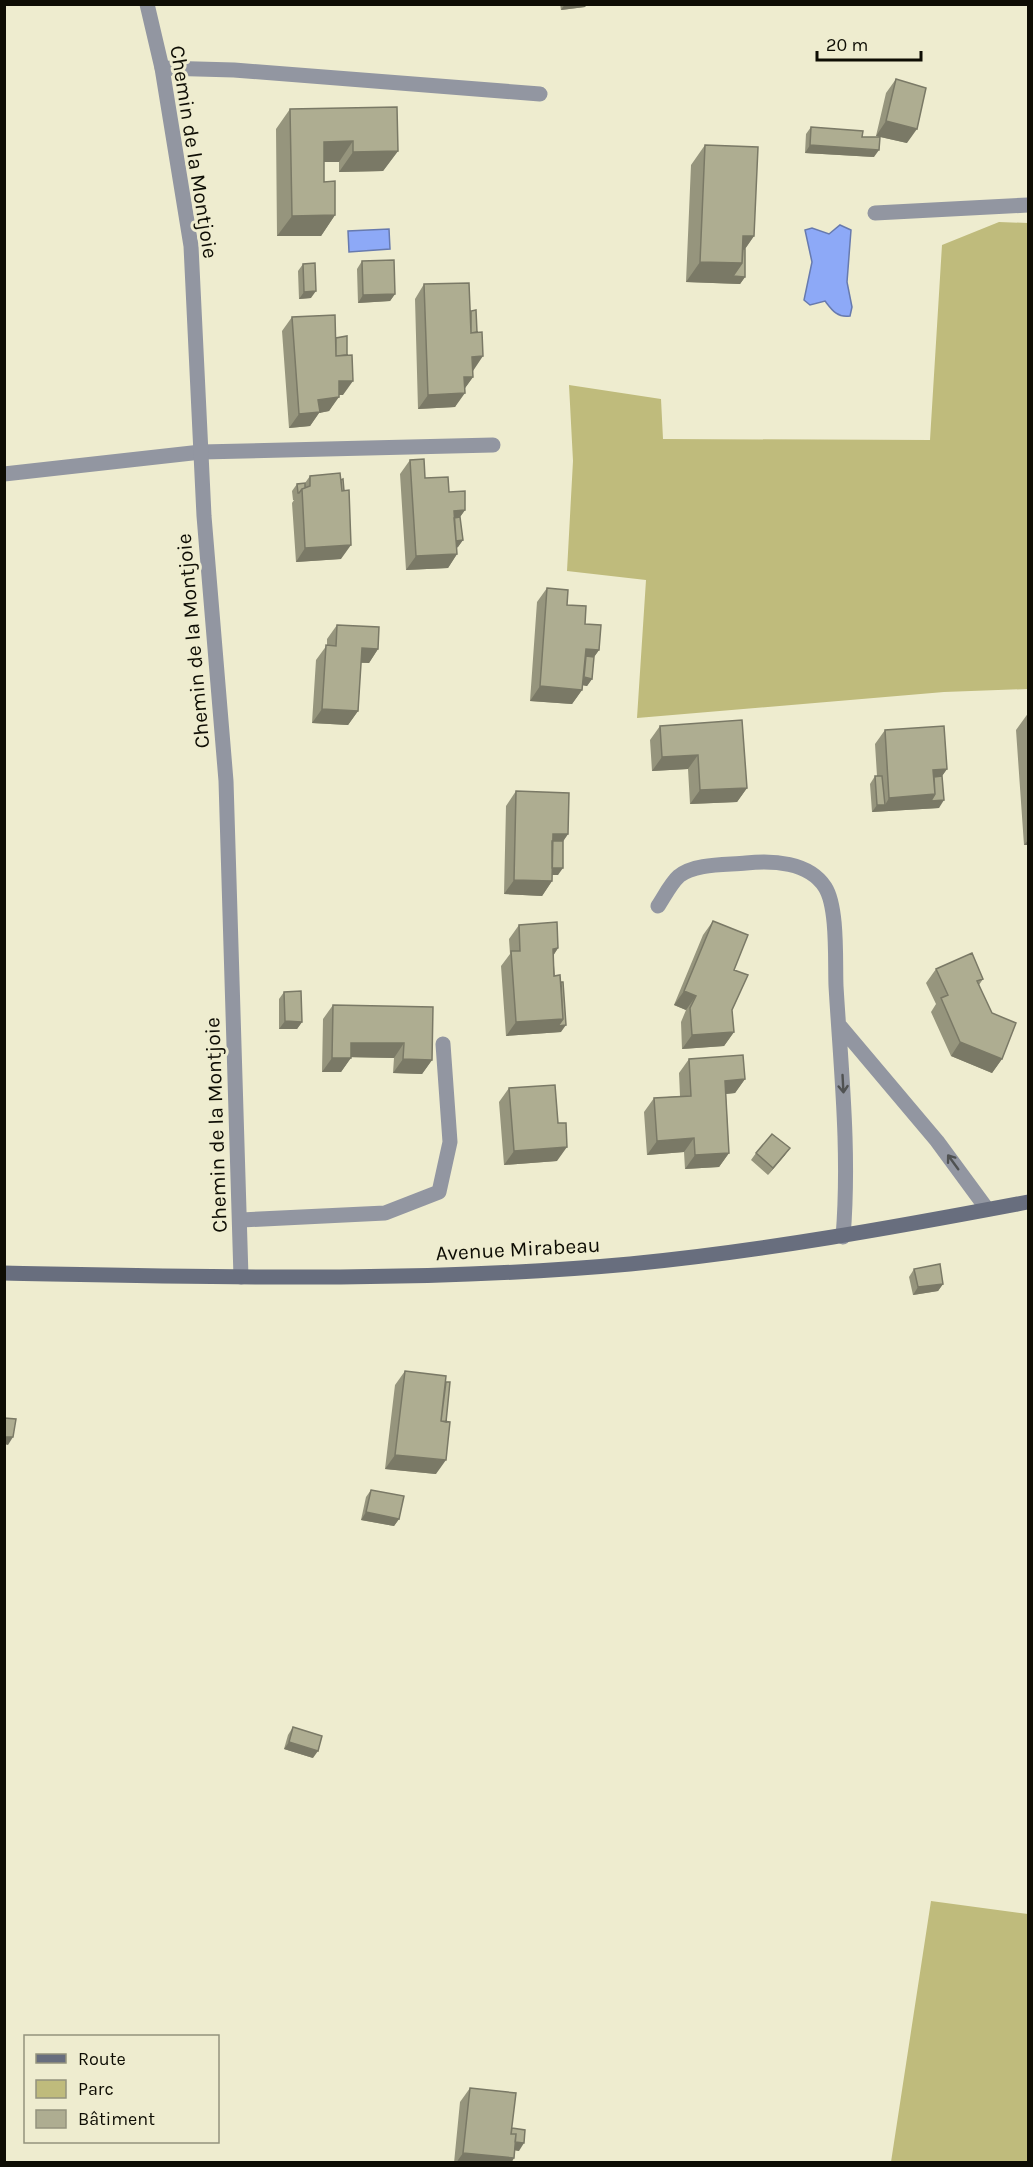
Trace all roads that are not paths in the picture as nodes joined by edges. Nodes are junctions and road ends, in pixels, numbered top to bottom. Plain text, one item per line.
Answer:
1 (147, 4) edge
2 (162, 68) junction
3 (540, 94) dead end
4 (1029, 205) edge
5 (875, 213) dead end
6 (493, 445) dead end
7 (201, 452) junction
8 (4, 474) edge
9 (658, 906) dead end
10 (840, 1026) junction
11 (443, 1044) dead end
12 (1029, 1202) edge
13 (987, 1209) junction
14 (241, 1220) junction
15 (843, 1237) junction
16 (4, 1273) edge
17 (241, 1277) junction

1 - 2 street, Chemin de la Montjoie
2 - 3 street
2 - 7 street, Chemin de la Montjoie
4 - 5 street
6 - 7 street
7 - 8 street
7 - 14 street, Chemin de la Montjoie
9 - 10 street
13 -> 10 street
10 -> 15 street
11 - 14 street
12 - 13 main road, Avenue Mirabeau
13 - 15 main road, Avenue Mirabeau
14 - 17 street, Chemin de la Montjoie
15 - 17 main road, Avenue Mirabeau
16 - 17 main road, Avenue Mirabeau

